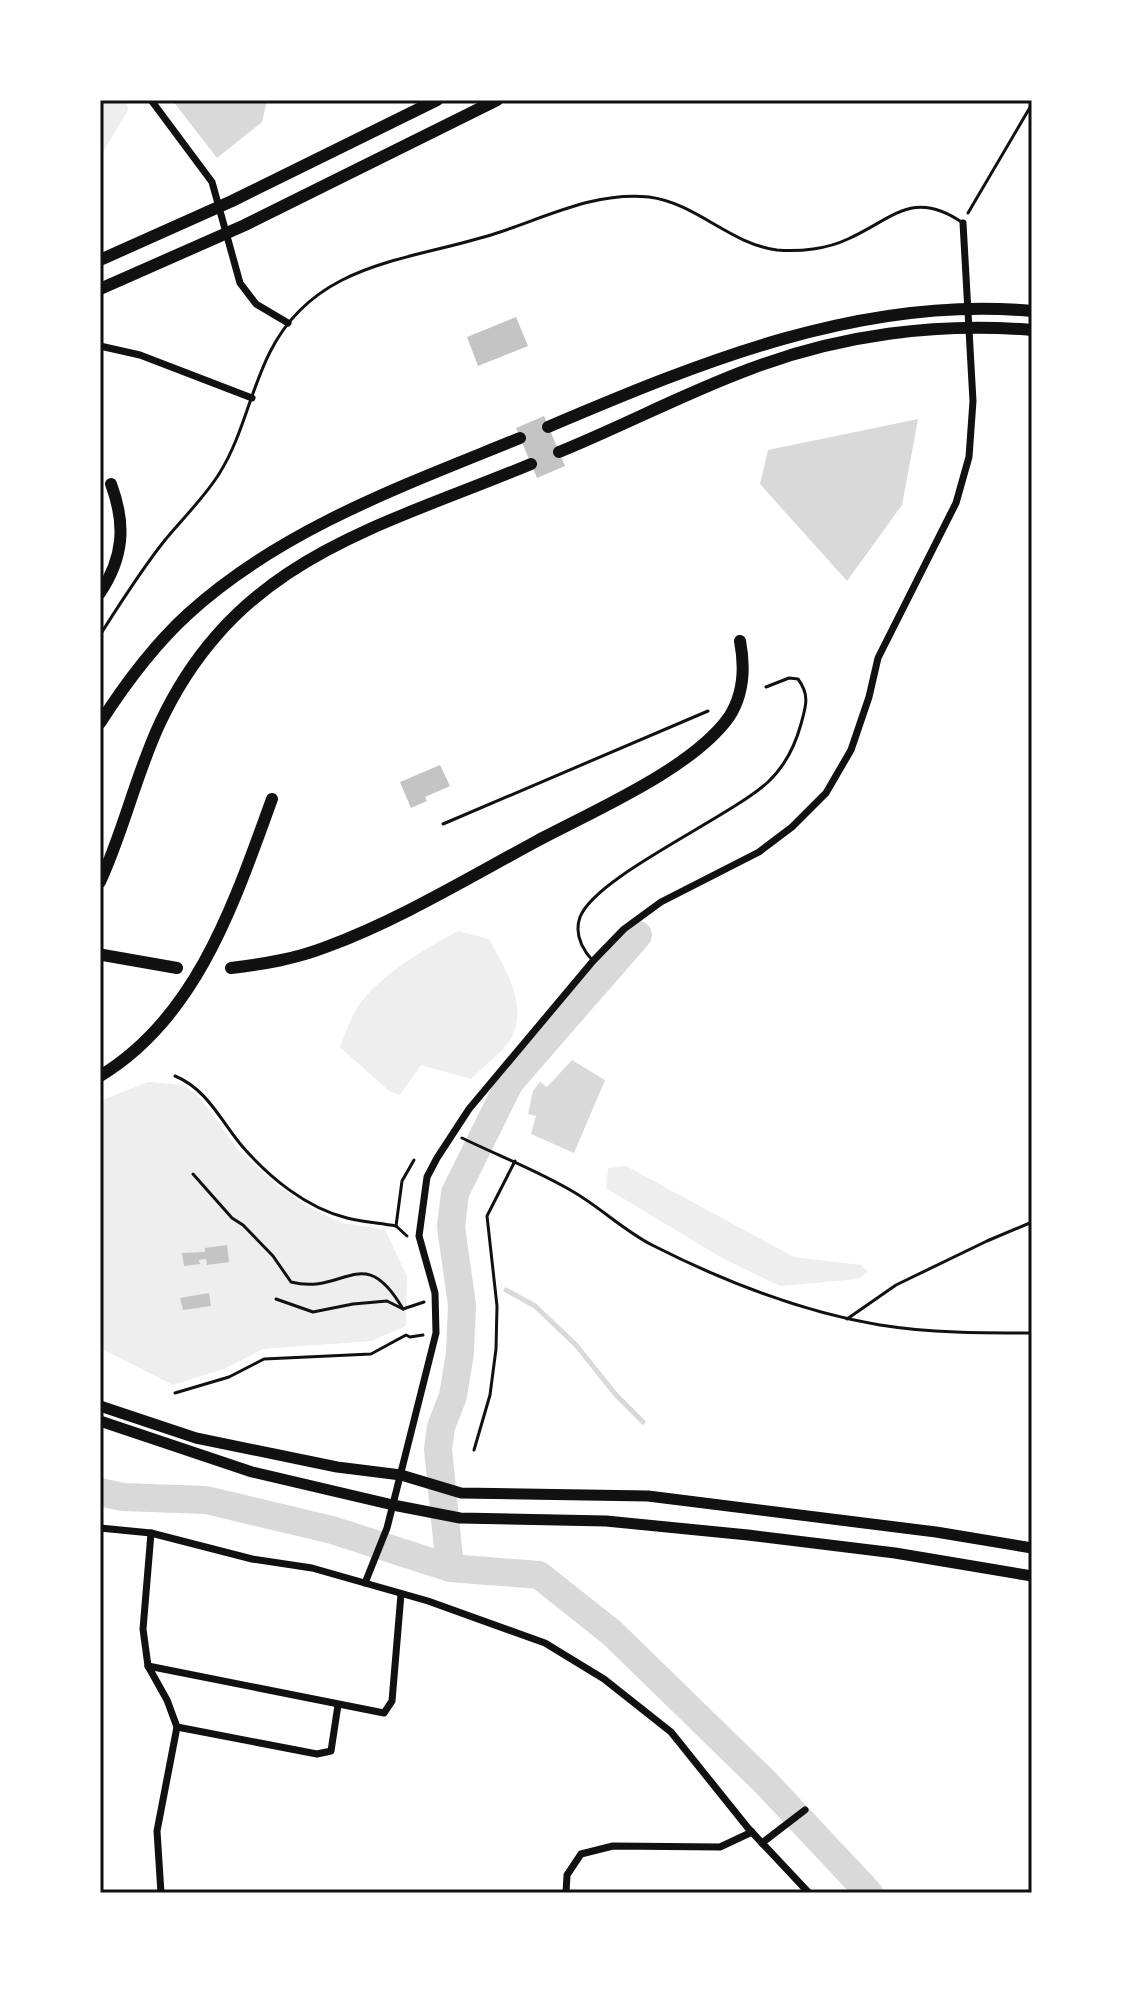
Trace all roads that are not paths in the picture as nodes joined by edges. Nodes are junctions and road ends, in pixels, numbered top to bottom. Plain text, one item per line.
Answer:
1 (151, 100) edge
2 (497, 100) edge
3 (434, 102) edge
4 (232, 201) junction
5 (963, 223) joint
6 (193, 248) junction
7 (100, 253) edge
8 (100, 260) edge
9 (100, 289) edge
10 (100, 296) edge
11 (1032, 311) edge
12 (288, 323) junction
13 (1032, 330) edge
14 (100, 346) edge
15 (252, 398) junction
16 (548, 427) dead end
17 (520, 438) dead end
18 (559, 452) dead end
19 (531, 464) dead end
20 (111, 484) dead end
21 (100, 593) edge
22 (100, 635) edge
23 (740, 641) dead end
24 (766, 687) dead end
25 (708, 711) dead end
26 (100, 723) edge
27 (272, 799) dead end
28 (443, 824) dead end
29 (100, 882) edge
30 (103, 955) dead end
31 (593, 961) junction
32 (177, 968) dead end
33 (231, 968) dead end
34 (100, 1076) edge
35 (100, 1406) edge
36 (100, 1421) edge
37 (401, 1475) junction
38 (393, 1505) junction
39 (100, 1528) edge
40 (151, 1533) junction
41 (1032, 1548) edge
42 (1032, 1576) edge
43 (365, 1583) junction
44 (401, 1594) junction
45 (148, 1666) junction
46 (338, 1705) junction
47 (177, 1727) junction
48 (805, 1810) dead end
49 (752, 1832) junction
50 (762, 1843) junction
51 (161, 1893) edge
52 (566, 1893) edge
53 (809, 1893) edge

1 - 12 street
2 - 6 highway
3 - 4 highway
4 - 7 highway
4 - 8 highway
5 - 12 lane
5 - 31 street
6 - 9 highway
6 - 10 highway
11 - 16 highway
12 - 15 lane
13 - 18 highway
14 - 15 street
15 - 22 lane
17 - 26 highway
19 - 29 highway
20 - 21 highway
23 - 33 highway
24 - 31 lane
25 - 28 lane
27 - 34 highway
30 - 32 highway
31 - 37 street
35 - 37 main road
36 - 38 main road
37 - 38 street
37 - 41 main road
38 - 42 main road
38 - 43 street
39 - 40 street
40 - 43 street
40 - 45 street
43 - 44 street
44 - 46 street
44 - 49 street
45 - 46 street
45 - 47 street
46 - 47 street
47 - 51 street
48 - 50 street
49 - 50 street
49 - 52 street
50 - 53 street

